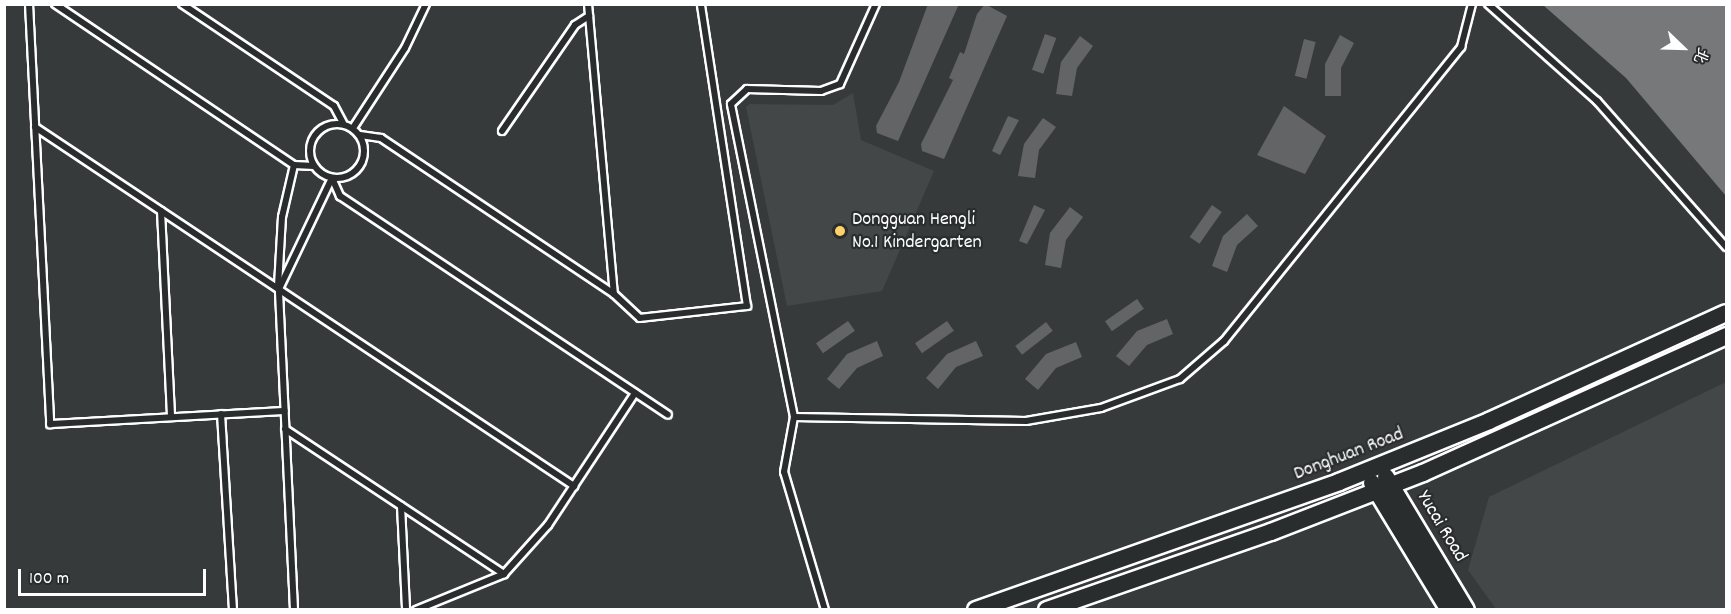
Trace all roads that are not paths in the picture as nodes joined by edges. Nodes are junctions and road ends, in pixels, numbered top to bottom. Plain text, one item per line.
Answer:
1 (29, 4) edge
2 (55, 4) edge
3 (182, 4) edge
4 (426, 4) edge
5 (588, 4) edge
6 (701, 4) edge
7 (876, 4) edge
8 (1472, 4) edge
9 (1488, 4) edge
10 (589, 16) junction
11 (343, 123) junction
12 (35, 127) junction
13 (353, 128) junction
14 (502, 131) dead end
15 (360, 135) junction
16 (294, 165) junction
17 (314, 166) junction
18 (332, 178) junction
19 (161, 211) junction
20 (1726, 247) edge
21 (279, 289) junction
22 (614, 294) junction
23 (1726, 313) edge
24 (1726, 336) edge
25 (635, 393) junction
26 (285, 411) junction
27 (221, 414) junction
28 (668, 415) dead end
29 (171, 417) junction
30 (794, 417) junction
31 (285, 429) junction
32 (1373, 469) junction
33 (574, 486) junction
34 (1384, 488) junction
35 (401, 506) junction
36 (504, 574) junction
37 (232, 609) edge
38 (294, 609) edge
39 (406, 609) edge
40 (416, 609) edge
41 (825, 609) edge
42 (976, 609) edge
43 (1047, 609) edge
44 (1449, 609) edge
45 (1466, 609) edge

1 - 12 lane
2 - 16 lane
3 - 11 lane
4 - 13 lane
5 - 10 lane
6 - 22 lane
7 - 30 lane
8 - 30 lane
9 - 20 lane
10 - 14 lane
10 - 22 lane
11 - 13 lane
11 - 17 lane
12 - 19 lane
12 - 29 lane
13 - 15 lane
15 - 18 lane
15 - 22 lane
16 - 17 lane
16 - 21 lane
17 - 18 lane
18 - 21 lane
18 - 25 lane
19 - 21 lane
19 - 29 lane
21 - 26 lane
21 - 33 lane
23 - 32 main road, Donghuan Road
24 - 34 main road
25 - 28 lane
25 - 33 lane
26 - 27 lane
26 - 31 lane
27 - 29 lane
27 - 37 lane
30 - 41 lane
31 - 35 lane
31 - 38 lane
32 - 34 main road, Yucai Road
32 - 42 main road, Donghuan Road
33 - 36 lane
34 - 43 main road
34 - 44 main road, Yucai Road
34 - 45 main road, Yucai Road
35 - 36 lane
35 - 39 lane
36 - 40 lane

